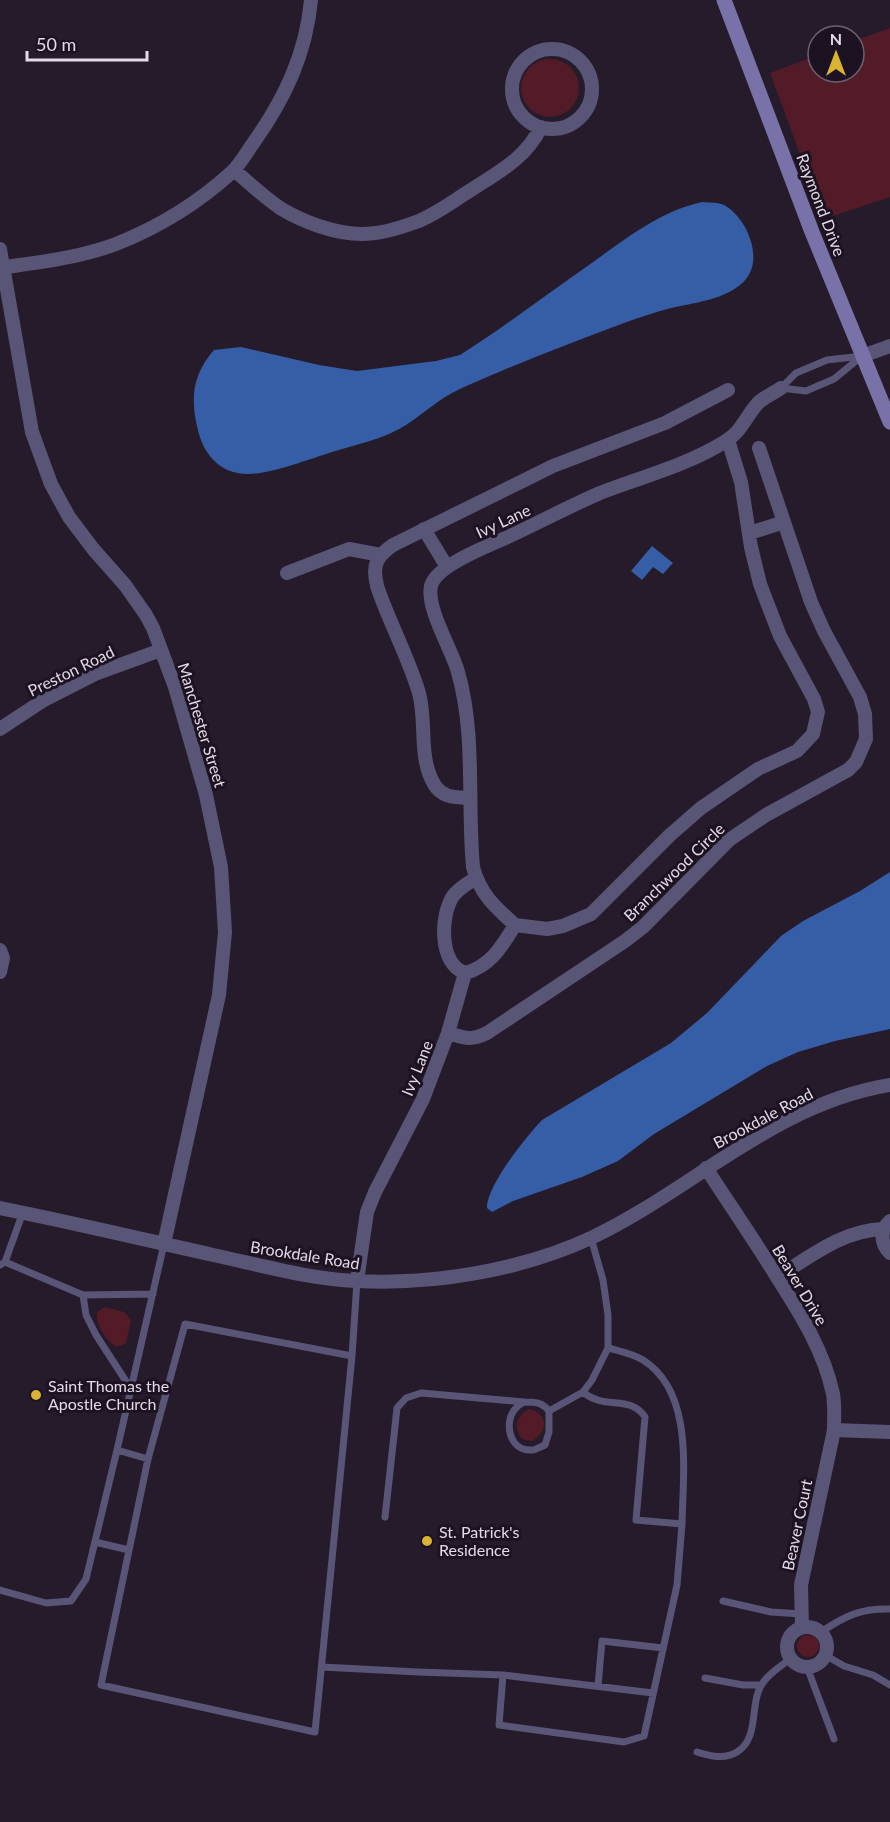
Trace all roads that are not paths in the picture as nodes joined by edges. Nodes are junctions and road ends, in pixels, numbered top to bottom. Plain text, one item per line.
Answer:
1 (311, 0) edge
2 (724, 0) edge
3 (541, 127) junction
4 (234, 170) junction
5 (0, 249) edge
6 (2, 268) edge
7 (890, 346) edge
8 (862, 356) junction
9 (781, 388) junction
10 (728, 390) dead end
11 (890, 422) edge
12 (728, 440) junction
13 (759, 448) dead end
14 (784, 522) junction
15 (424, 529) junction
16 (750, 533) junction
17 (381, 555) junction
18 (447, 567) junction
19 (287, 573) dead end
20 (161, 650) junction
21 (0, 729) edge
22 (470, 798) junction
23 (476, 878) junction
24 (515, 925) junction
25 (0, 950) edge
26 (0, 972) edge
27 (465, 974) junction
28 (448, 1033) junction
29 (890, 1085) edge
30 (706, 1168) junction
31 (0, 1208) edge
32 (23, 1212) junction
33 (887, 1225) edge
34 (591, 1238) junction
35 (164, 1244) junction
36 (890, 1253) edge
37 (3, 1263) edge
38 (777, 1277) junction
39 (357, 1281) junction
40 (153, 1294) junction
41 (83, 1295) junction
42 (608, 1348) junction
43 (352, 1356) junction
44 (131, 1389) junction
45 (583, 1392) junction
46 (524, 1402) junction
47 (549, 1411) junction
48 (834, 1430) junction
49 (890, 1432) edge
50 (117, 1450) junction
51 (148, 1459) junction
52 (384, 1517) dead end
53 (682, 1524) junction
54 (95, 1542) junction
55 (129, 1550) junction
56 (0, 1590) edge
57 (723, 1601) dead end
58 (890, 1609) edge
59 (802, 1621) junction
60 (821, 1632) junction
61 (663, 1648) junction
62 (825, 1655) junction
63 (790, 1659) junction
64 (322, 1667) junction
65 (807, 1667) junction
66 (503, 1675) junction
67 (705, 1678) dead end
68 (761, 1685) junction
69 (890, 1685) edge
70 (598, 1686) junction
71 (653, 1693) junction
72 (834, 1739) dead end
73 (697, 1752) dead end

1 - 4 street
2 - 8 street, Raymond Drive
3 - 3 street
3 - 4 street
4 - 6 street
5 - 6 street, Manchester Street
6 - 20 street, Manchester Street
7 - 8 street
8 - 9 lane, Ivy Lane
8 - 9 lane
8 - 11 street, Raymond Drive
9 - 12 street, Ivy Lane
10 - 15 street, Ivy Lane
12 - 16 street, Branchwood Circle
12 - 18 street, Ivy Lane
13 - 14 street, Branchwood Circle
14 - 16 street
14 - 28 street, Branchwood Circle
15 - 17 street, Ivy Lane
15 - 18 street
16 - 24 street, Branchwood Circle
17 - 19 street
17 - 22 street
18 - 22 street, Ivy Lane
20 - 21 street, Preston Road
20 - 35 street, Manchester Street
22 - 23 street, Ivy Lane
23 - 24 street, Ivy Lane
23 - 27 street
24 - 27 street
25 - 26 street
27 - 28 street, Ivy Lane
28 - 39 street, Ivy Lane
29 - 30 street, Brookdale Road
30 - 34 street, Brookdale Road
30 - 38 street, Beaver Drive
31 - 32 street, Brookdale Road
32 - 35 street, Brookdale Road
32 - 37 lane
33 - 36 street
33 - 38 street
34 - 39 street, Brookdale Road
34 - 42 lane
35 - 39 street, Brookdale Road
35 - 40 lane
37 - 41 lane
38 - 48 street, Beaver Drive
39 - 43 lane
40 - 41 lane
40 - 44 lane
41 - 44 lane
42 - 45 lane
42 - 53 lane
43 - 51 lane
43 - 64 lane
44 - 50 lane
45 - 47 lane
45 - 53 lane
46 - 47 lane
46 - 47 lane
46 - 52 lane
48 - 49 street
48 - 59 street, Beaver Court
50 - 51 lane
50 - 54 lane
51 - 55 lane
53 - 61 lane
54 - 55 lane
54 - 56 lane
55 - 64 lane
57 - 59 lane
58 - 60 lane
59 - 60 street
59 - 63 street
60 - 62 street
61 - 70 lane
61 - 71 lane
62 - 65 street
62 - 69 lane
63 - 65 street
63 - 68 lane
64 - 66 lane
65 - 72 lane
66 - 70 lane
66 - 71 lane
67 - 68 lane
68 - 73 lane
70 - 71 lane

